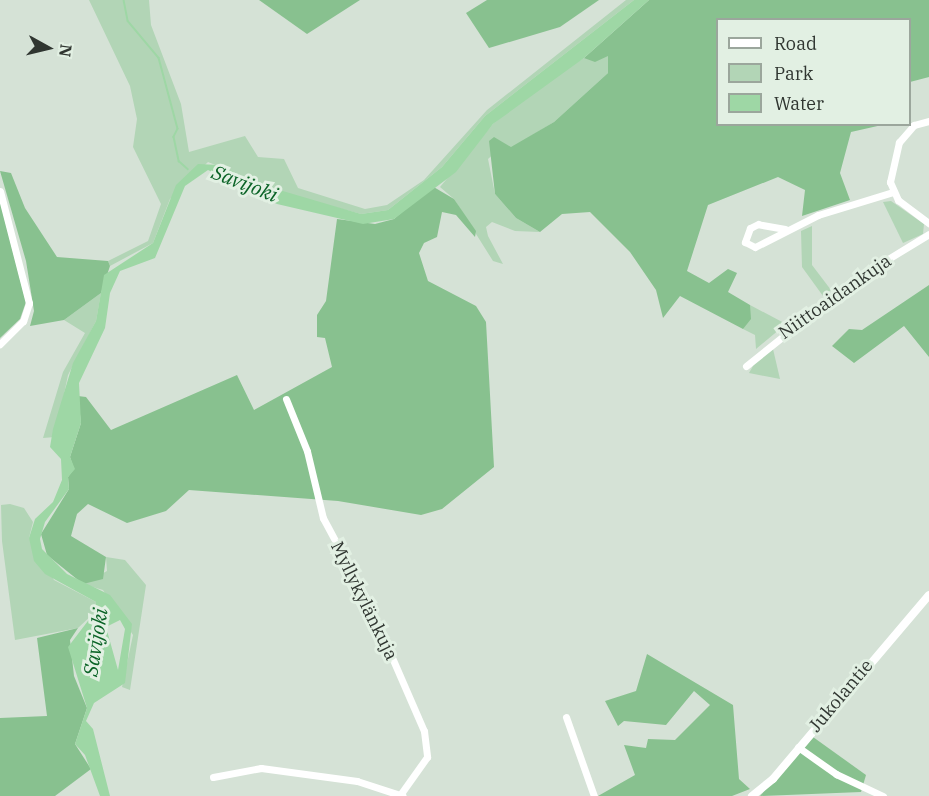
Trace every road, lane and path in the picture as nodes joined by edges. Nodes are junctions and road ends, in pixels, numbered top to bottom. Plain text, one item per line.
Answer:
1 (929, 120) edge
2 (0, 191) edge
3 (893, 192) junction
4 (929, 223) edge
5 (785, 229) junction
6 (929, 234) edge
7 (0, 344) edge
8 (746, 366) dead end
9 (286, 399) dead end
10 (929, 595) edge
11 (566, 717) dead end
12 (798, 747) junction
13 (213, 777) dead end
14 (402, 796) edge
15 (594, 796) edge
16 (752, 796) edge
17 (884, 796) edge

1 - 3 street
2 - 7 street
3 - 4 street
3 - 5 street
5 - 5 street
6 - 8 street, Niittoaidankuja
9 - 14 street, Myllykylänkuja
10 - 12 street, Jukolantie
11 - 15 street
12 - 16 street, Jukolantie
12 - 17 street
13 - 14 street

